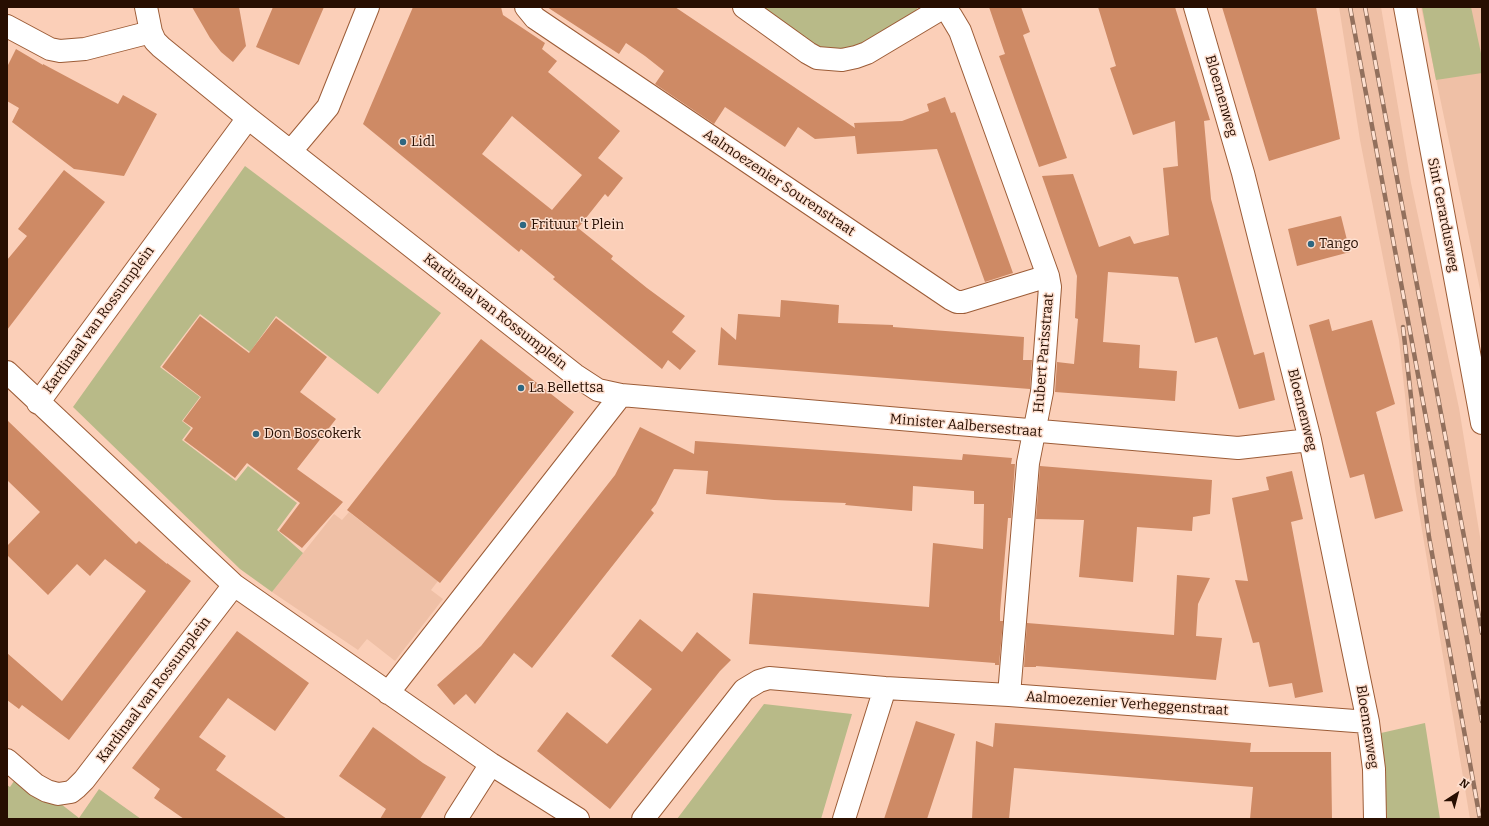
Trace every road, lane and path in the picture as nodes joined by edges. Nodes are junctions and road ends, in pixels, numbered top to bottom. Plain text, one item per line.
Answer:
1 (146, 7) edge
2 (368, 7) edge
3 (526, 7) edge
4 (744, 7) edge
5 (944, 7) edge
6 (1195, 7) edge
7 (1405, 7) edge
8 (7, 26) edge
9 (151, 32) junction
10 (248, 118) junction
11 (292, 151) junction
12 (1048, 276) junction
13 (7, 372) edge
14 (621, 395) junction
15 (38, 403) junction
16 (1482, 423) edge
17 (1035, 432) junction
18 (1310, 440) junction
19 (234, 585) junction
20 (885, 688) junction
21 (388, 693) junction
22 (1009, 695) junction
23 (1368, 722) junction
24 (7, 760) edge
25 (491, 764) junction
26 (456, 819) edge
27 (578, 819) edge
28 (643, 819) edge
29 (844, 819) edge
30 (1375, 819) edge

1 - 9 street
2 - 11 street
3 - 12 street, Aalmoezenier Sourenstraat
4 - 5 street
5 - 12 street, Hubert Parisstraat
6 - 18 street, Bloemenweg
7 - 16 street, Sint Gerardusweg
8 - 9 street
9 - 10 street, Kardinaal van Rossumplein
10 - 11 street, Kardinaal van Rossumplein
10 - 15 street, Kardinaal van Rossumplein
11 - 14 street, Kardinaal van Rossumplein
12 - 17 street, Hubert Parisstraat
13 - 15 street
14 - 17 street, Minister Aalbersestraat
14 - 21 street
15 - 19 street, Kardinaal van Rossumplein
17 - 18 street, Minister Aalbersestraat
17 - 22 street, Hubert Parisstraat
18 - 23 street, Bloemenweg
19 - 21 street, Kardinaal van Rossumplein
19 - 24 street, Kardinaal van Rossumplein
20 - 22 street, Aalmoezenier Verheggenstraat
20 - 28 street, Aalmoezenier Verheggenstraat
20 - 29 street
21 - 25 street, Kardinaal van Rossumplein
22 - 23 street, Aalmoezenier Verheggenstraat
23 - 30 street, Bloemenweg
25 - 26 street
25 - 27 street, Kardinaal van Rossumplein

